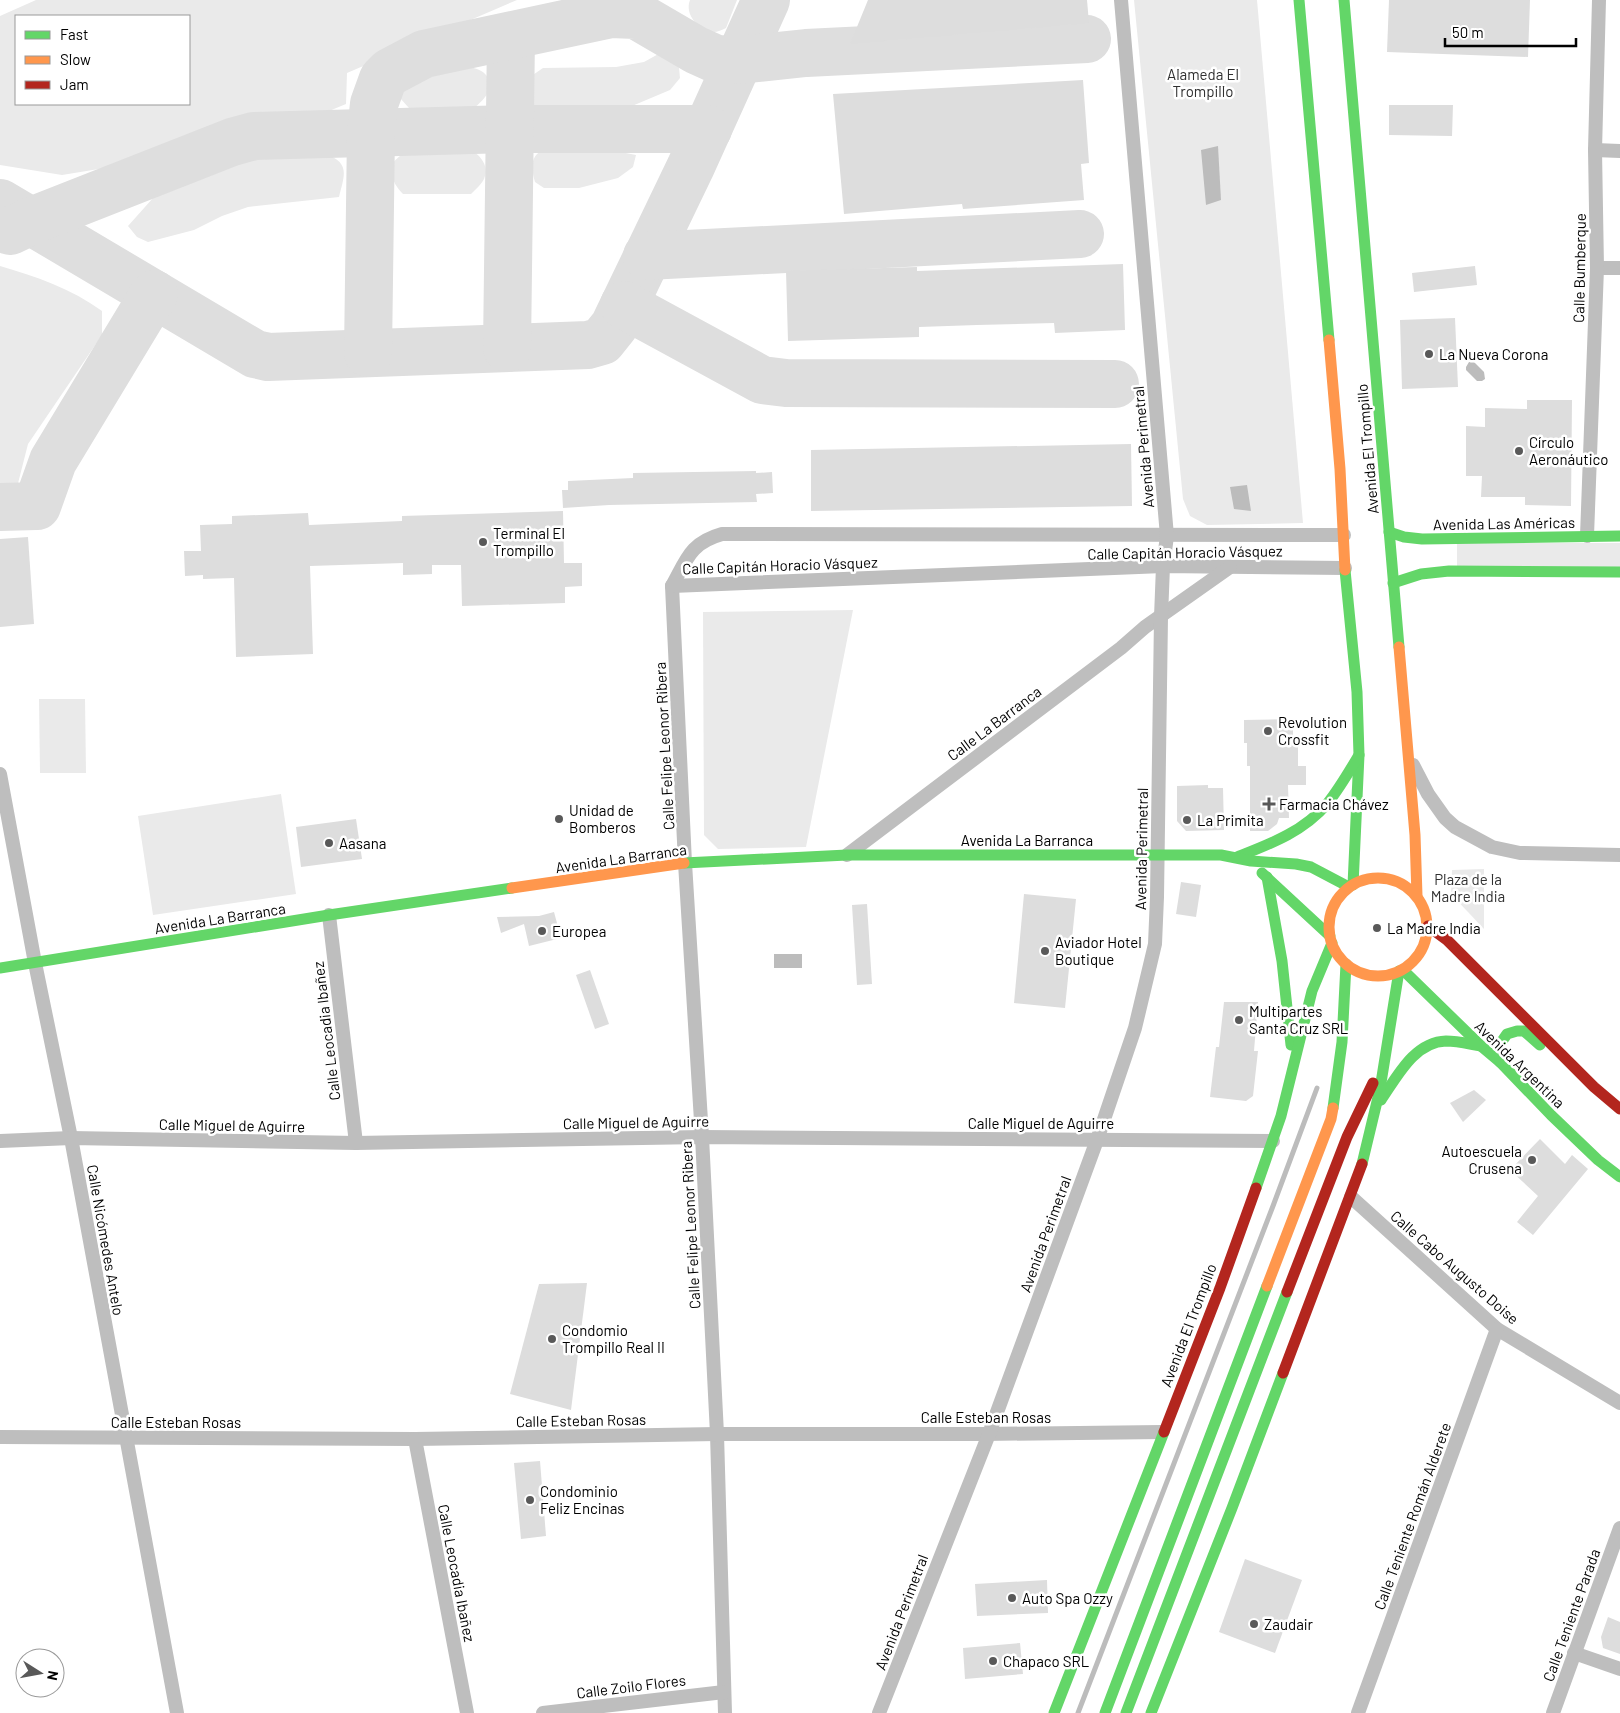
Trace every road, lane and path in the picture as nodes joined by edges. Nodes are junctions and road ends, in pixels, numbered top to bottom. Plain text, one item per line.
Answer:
1 (1121, 0) edge
2 (1299, 0) edge
3 (1344, 0) edge
4 (1598, 0) edge
5 (1596, 150) junction
6 (1620, 150) edge
7 (1597, 268) junction
8 (1620, 268) edge
9 (1389, 532) junction
10 (1167, 536) junction
11 (1344, 536) junction
12 (1587, 536) junction
13 (1620, 536) edge
14 (1458, 538) junction
15 (1446, 547) dead end
16 (1446, 561) dead end
17 (1163, 566) junction
18 (1230, 567) junction
19 (1345, 568) junction
20 (1456, 571) junction
21 (1620, 572) edge
22 (1393, 583) junction
23 (672, 586) junction
24 (1161, 617) junction
25 (1408, 754) junction
26 (1359, 755) junction
27 (0, 774) edge
28 (847, 854) junction
29 (1620, 855) edge
30 (1158, 856) junction
31 (1237, 856) junction
32 (1251, 862) junction
33 (685, 863) junction
34 (1267, 877) junction
35 (1351, 886) junction
36 (1417, 896) junction
37 (329, 915) junction
38 (1428, 926) junction
39 (1331, 939) junction
40 (35, 963) junction
41 (1346, 964) junction
42 (0, 968) edge
43 (1401, 971) junction
44 (1481, 1046) junction
45 (1387, 1054) junction
46 (1500, 1062) junction
47 (1292, 1070) junction
48 (1594, 1086) junction
49 (1375, 1109) junction
50 (1620, 1109) edge
51 (702, 1136) junction
52 (71, 1138) junction
53 (1097, 1140) junction
54 (0, 1141) edge
55 (1273, 1142) junction
56 (356, 1143) junction
57 (1620, 1177) edge
58 (1350, 1197) junction
59 (1497, 1329) junction
60 (1620, 1402) edge
61 (1162, 1432) junction
62 (717, 1434) junction
63 (989, 1434) junction
64 (0, 1437) edge
65 (125, 1438) junction
66 (415, 1439) junction
67 (1620, 1528) edge
68 (1205, 1543) junction
69 (1574, 1653) junction
70 (1620, 1669) edge
71 (724, 1692) junction
72 (177, 1713) edge
73 (467, 1713) edge
74 (542, 1713) edge
75 (725, 1713) edge
76 (879, 1713) edge
77 (1054, 1713) edge
78 (1105, 1713) edge
79 (1126, 1713) edge
80 (1151, 1713) edge
81 (1358, 1713) edge
82 (1553, 1713) edge

1 - 10 street, Avenida Perimetral
2 - 11 main road, Avenida El Trompillo
3 - 9 main road, Avenida El Trompillo
4 - 5 street, Calle Bumberque
5 - 6 street
5 - 7 street, Calle Bumberque
7 - 8 street
7 - 12 street, Calle Bumberque
9 - 14 main road, Avenida Las Américas
9 - 22 main road, Avenida El Trompillo
10 - 11 street, Calle Capitán Horacio Vásquez
10 - 17 street, Avenida Perimetral
10 - 23 street, Calle Capitán Horacio Vásquez
11 - 19 main road, Avenida El Trompillo
12 - 13 main road, Avenida Las Américas
12 - 14 main road, Avenida Las Américas
14 - 15 main road
16 - 20 main road
17 - 18 street, Calle Capitán Horacio Vásquez
17 - 23 street, Calle Capitán Horacio Vásquez
17 - 24 street, Avenida Perimetral
18 - 19 street, Calle Capitán Horacio Vásquez
18 - 24 street, Calle La Barranca
19 - 26 main road, Avenida El Trompillo
20 - 21 main road
20 - 22 main road
22 - 25 main road, Avenida El Trompillo
23 - 33 street, Calle Felipe Leonor Ribera
24 - 28 street, Calle La Barranca
24 - 30 street, Avenida Perimetral
25 - 29 street
25 - 36 main road, Avenida El Trompillo
26 - 31 main road
26 - 35 main road, Avenida El Trompillo
27 - 40 street, Calle Nicómedes Antelo
28 - 30 main road, Avenida La Barranca
28 - 33 main road, Avenida La Barranca
30 - 31 main road, Avenida La Barranca
30 - 53 street, Avenida Perimetral
31 - 32 main road, Avenida La Barranca
32 - 34 main road, Avenida La Barranca
32 - 35 main road, Avenida La Barranca
33 - 37 main road, Avenida La Barranca
33 - 51 street, Calle Felipe Leonor Ribera
34 - 39 main road, Avenida La Barranca
34 - 47 main road
35 - 36 main road
35 - 39 main road
36 - 38 main road
37 - 40 main road, Avenida La Barranca
37 - 56 street, Calle Leocadia Ibañez
38 - 43 main road
38 - 48 main road
39 - 41 main road
39 - 47 main road, Avenida El Trompillo
40 - 42 main road, Avenida La Barranca
40 - 52 street, Calle Nicómedes Antelo
41 - 43 main road
41 - 78 main road
43 - 44 main road, Avenida Argentina
43 - 45 main road
44 - 46 main road, Avenida Argentina
44 - 49 main road
45 - 49 main road
45 - 68 main road
46 - 48 main road
46 - 57 main road, Avenida Argentina
47 - 55 main road, Avenida El Trompillo
48 - 50 main road
49 - 58 main road
51 - 53 street, Calle Miguel de Aguirre
51 - 56 street, Calle Miguel de Aguirre
51 - 62 street, Calle Felipe Leonor Ribera
52 - 54 street, Calle Miguel de Aguirre
52 - 56 street, Calle Miguel de Aguirre
52 - 65 street, Calle Nicómedes Antelo
53 - 55 street, Calle Miguel de Aguirre
53 - 63 street, Avenida Perimetral
55 - 61 main road, Avenida El Trompillo
58 - 59 street, Calle Cabo Augusto Doise
58 - 68 main road
59 - 60 street, Calle Cabo Augusto Doise
59 - 81 street, Calle Teniente Román Alderete
61 - 63 street, Calle Esteban Rosas
61 - 77 main road, Avenida El Trompillo
62 - 63 street, Calle Esteban Rosas
62 - 66 street, Calle Esteban Rosas
62 - 71 street, Calle Felipe Leonor Ribera
63 - 76 street, Avenida Perimetral
64 - 65 street, Calle Esteban Rosas
65 - 66 street, Calle Esteban Rosas
65 - 72 street, Calle Nicómedes Antelo
66 - 73 street, Calle Leocadia Ibañez
67 - 69 street, Calle Teniente Parada
68 - 79 main road
68 - 80 main road
69 - 70 street
69 - 82 street, Calle Teniente Parada
71 - 74 street, Calle Zoilo Flores
71 - 75 street, Calle Felipe Leonor Ribera

